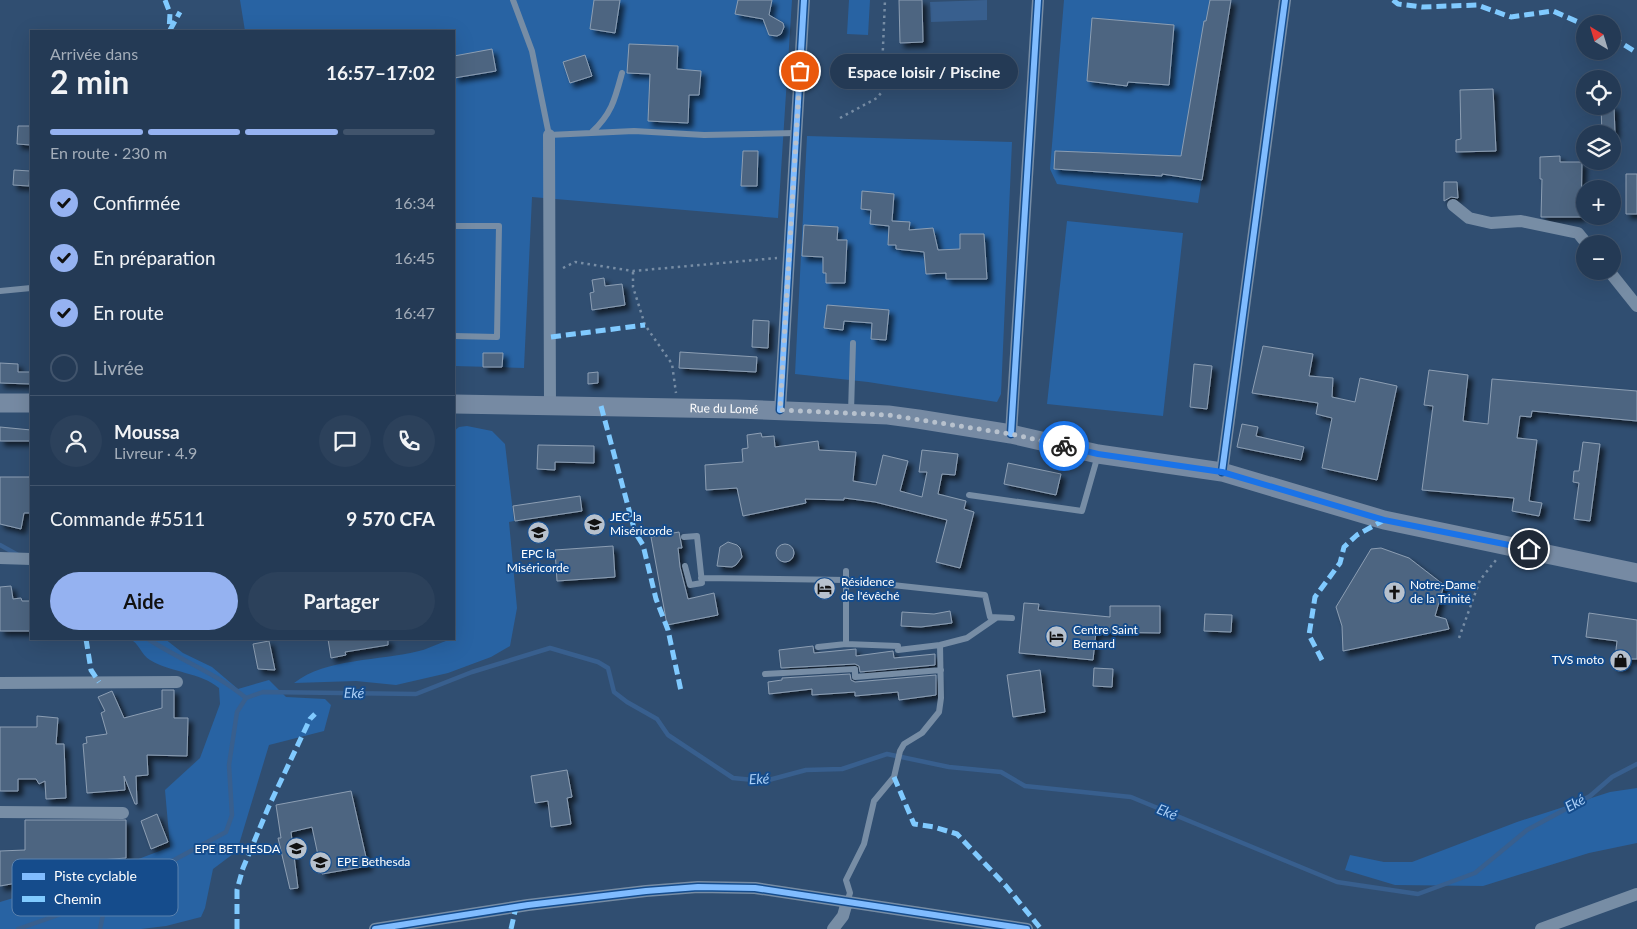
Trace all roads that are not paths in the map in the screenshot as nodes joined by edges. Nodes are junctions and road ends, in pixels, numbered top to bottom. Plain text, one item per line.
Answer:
1 (513, 0) edge
2 (804, 0) edge
3 (1038, 0) edge
4 (1285, 0) edge
5 (622, 73) dead end
6 (592, 132) junction
7 (796, 133) junction
8 (549, 135) junction
9 (1453, 205) dead end
10 (455, 226) edge
11 (1580, 235) edge
12 (1616, 280) edge
13 (30, 288) edge
14 (0, 291) edge
15 (1637, 306) edge
16 (455, 336) edge
17 (853, 343) dead end
18 (30, 403) edge
19 (0, 404) edge
20 (455, 404) edge
21 (550, 405) junction
22 (780, 410) junction
23 (851, 414) junction
24 (1011, 434) junction
25 (1098, 454) junction
26 (1222, 472) junction
27 (969, 496) dead end
28 (684, 537) dead end
29 (0, 558) edge
30 (30, 559) edge
31 (686, 566) dead end
32 (846, 571) dead end
33 (1637, 573) edge
34 (702, 578) junction
35 (846, 580) junction
36 (996, 618) junction
37 (1012, 618) dead end
38 (846, 644) junction
39 (940, 645) junction
40 (818, 648) dead end
41 (941, 670) junction
42 (765, 674) dead end
43 (177, 682) dead end
44 (0, 683) edge
45 (0, 812) edge
46 (123, 813) dead end
47 (1637, 894) edge
48 (847, 902) junction
49 (375, 929) edge
50 (833, 929) edge
51 (1027, 929) edge
52 (1541, 929) edge

1 - 8 lane
2 - 7 street
3 - 24 street
4 - 26 street
5 - 6 lane
6 - 7 lane
6 - 8 lane
7 - 22 street
8 - 21 street
9 - 11 street
10 - 16 lane
12 - 15 street
13 - 14 lane
17 - 23 lane
18 - 19 main road
20 - 21 main road, Rue du Lomé
21 - 22 main road, Rue du Lomé
22 - 23 main road, Rue du Lomé
23 - 24 main road, Rue du Lomé
24 - 25 main road, Rue du Lomé
25 - 26 main road, Rue du Lomé
25 - 27 lane
26 - 33 main road, Rue du Lomé
28 - 34 lane
29 - 30 street
31 - 34 lane
32 - 35 lane
34 - 35 lane
35 - 36 lane
35 - 38 lane
36 - 37 lane
36 - 39 lane
38 - 39 lane
38 - 40 lane
39 - 41 lane
41 - 42 lane
41 - 48 lane
43 - 44 street
45 - 46 street
47 - 52 street
48 - 49 street
48 - 50 street
48 - 51 street

